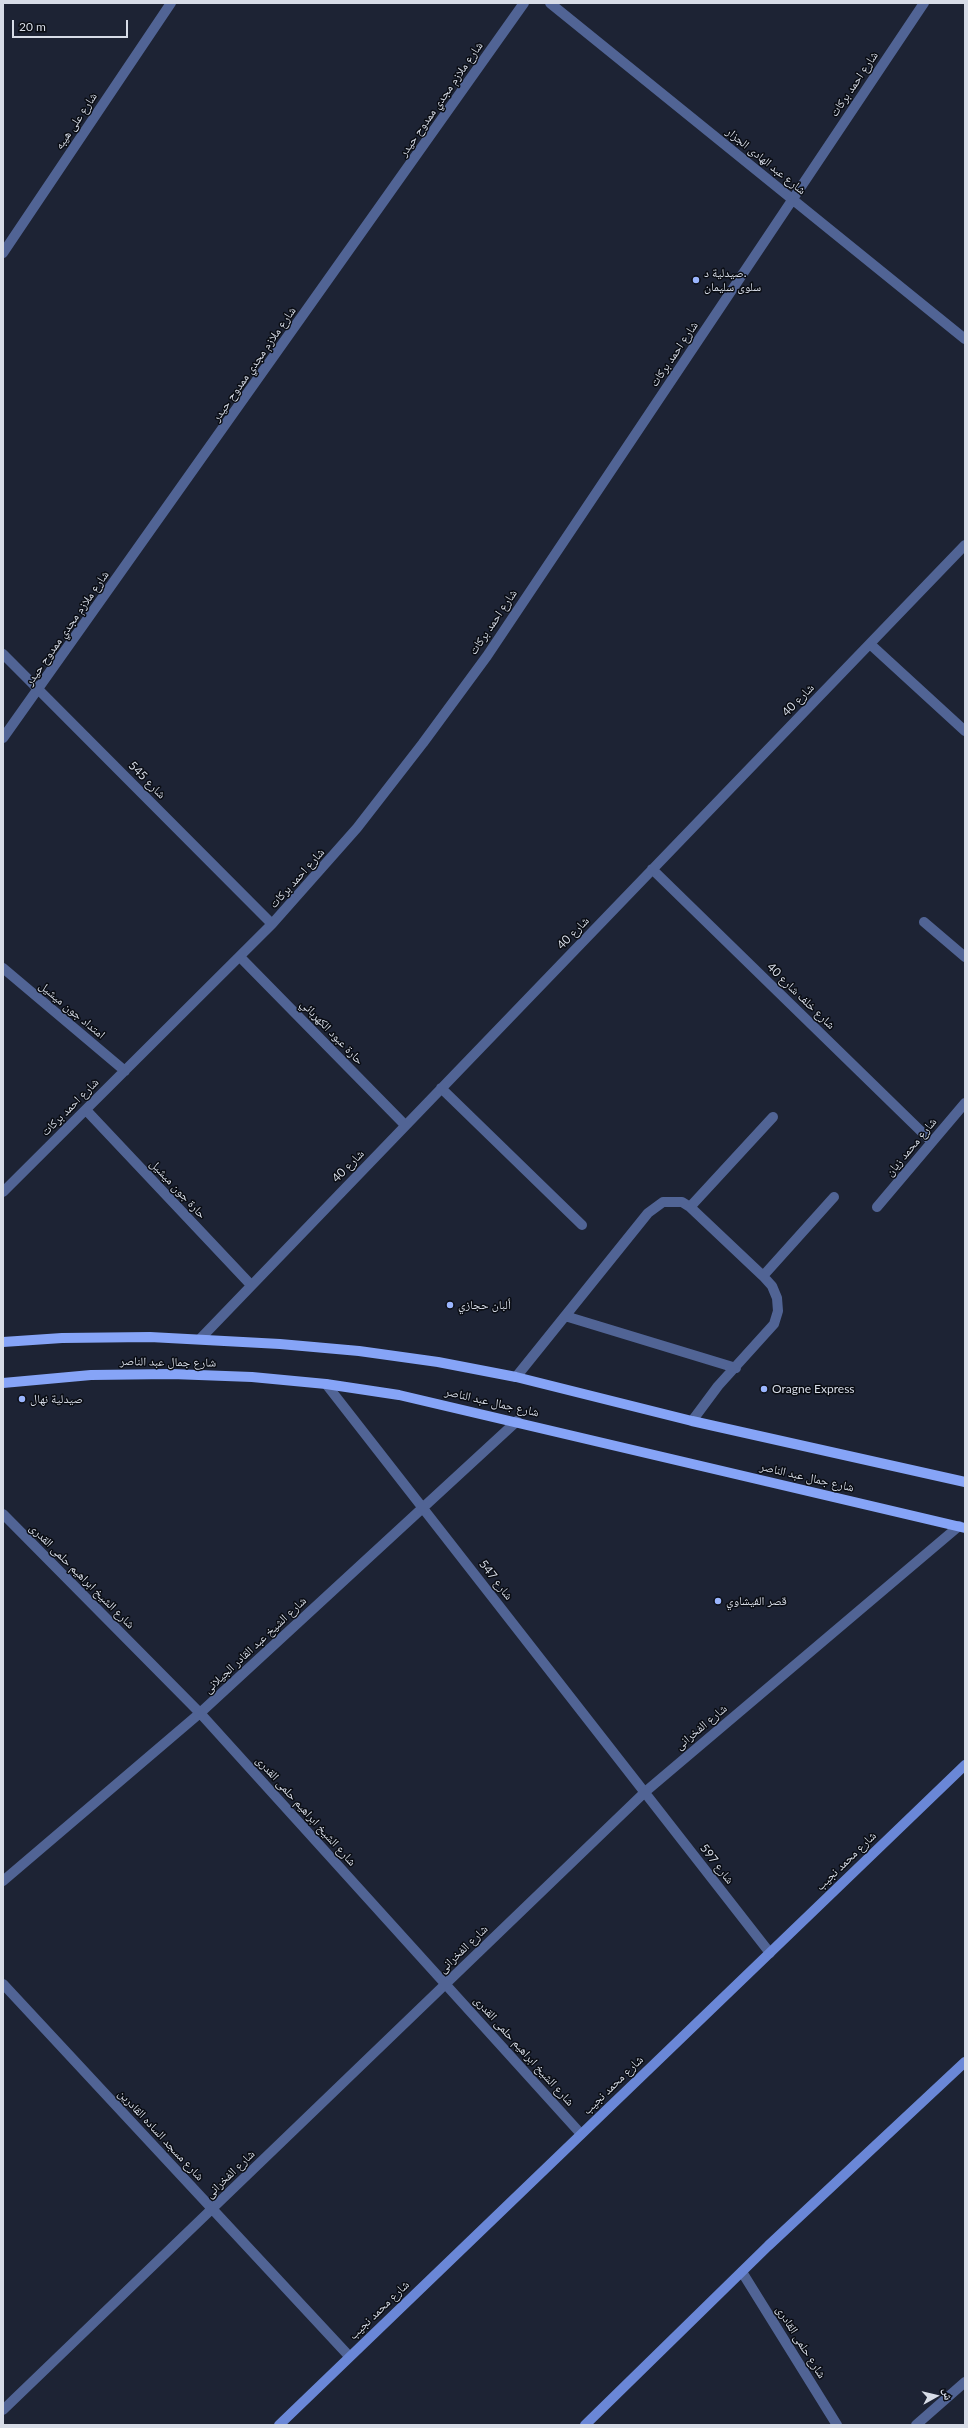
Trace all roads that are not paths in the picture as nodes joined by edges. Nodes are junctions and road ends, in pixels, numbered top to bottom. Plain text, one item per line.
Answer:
1 (171, 3) edge
2 (524, 3) edge
3 (550, 3) edge
4 (924, 3) edge
5 (793, 200) junction
6 (3, 253) edge
7 (965, 339) edge
8 (965, 545) edge
9 (870, 644) junction
10 (3, 654) edge
11 (39, 690) junction
12 (965, 731) edge
13 (3, 738) edge
14 (652, 869) junction
15 (924, 922) dead end
16 (272, 924) junction
17 (965, 957) edge
18 (241, 958) junction
19 (3, 968) edge
20 (125, 1071) junction
21 (441, 1088) junction
22 (965, 1103) edge
23 (86, 1110) junction
24 (773, 1116) dead end
25 (405, 1125) junction
26 (932, 1142) junction
27 (3, 1192) edge
28 (834, 1197) dead end
29 (690, 1207) junction
30 (877, 1207) dead end
31 (582, 1225) dead end
32 (764, 1276) junction
33 (251, 1285) junction
34 (565, 1316) junction
35 (200, 1339) junction
36 (3, 1342) edge
37 (736, 1368) junction
38 (516, 1377) junction
39 (3, 1382) edge
40 (326, 1384) junction
41 (516, 1421) junction
42 (692, 1421) junction
43 (965, 1482) edge
44 (423, 1508) junction
45 (3, 1514) edge
46 (962, 1527) edge
47 (200, 1713) junction
48 (965, 1765) edge
49 (645, 1792) junction
50 (3, 1881) edge
51 (770, 1953) junction
52 (3, 1984) edge
53 (445, 1984) junction
54 (965, 2062) edge
55 (581, 2134) junction
56 (212, 2209) junction
57 (742, 2272) junction
58 (350, 2356) junction
59 (965, 2382) edge
60 (3, 2410) edge
61 (279, 2425) edge
62 (584, 2425) edge
63 (837, 2425) edge
64 (916, 2425) edge

1 - 6 street, شارع على هيبه
2 - 11 street, شارع ملازم مجدي ممدوح حيدر
3 - 5 street, شارع عبد الهادى الجزار
4 - 5 street, شارع احمد بركات
5 - 7 street, شارع عبد الهادى الجزار
5 - 16 street, شارع احمد بركات
8 - 9 street, شارع 40
9 - 12 street
9 - 14 street, شارع 40
10 - 11 street, شارع 545
11 - 13 street, شارع ملازم مجدي ممدوح حيدر
11 - 16 street, شارع 545
14 - 21 street, شارع 40
14 - 26 street, شارع خلف شارع 40
15 - 17 street
16 - 18 street, شارع احمد بركات
18 - 20 street, شارع احمد بركات
18 - 25 street, حارة عبود الكهربائي
19 - 20 street, امتداد جون ميشيل
20 - 23 street, شارع احمد بركات
21 - 25 street, شارع 40
21 - 31 street
22 - 26 street, شارع محمد زيان
23 - 27 street, شارع احمد بركات
23 - 33 street, حارة جون ميشيل
24 - 29 street
25 - 33 street, شارع 40
26 - 30 street, شارع محمد زيان
28 - 32 street
29 - 32 street
29 - 34 street
32 - 37 street
33 - 35 street, شارع 40
34 - 37 street
34 - 38 street
35 - 36 main road, شارع جمال عبد الناصر
35 - 38 main road, شارع جمال عبد الناصر
37 - 42 street
38 - 42 main road, شارع جمال عبد الناصر
39 - 40 main road, شارع جمال عبد الناصر
40 - 41 main road, شارع جمال عبد الناصر
40 - 44 street, شارع 547
41 - 44 street, شارع الشيخ عبد القادر الجيلانى
41 - 46 main road, شارع جمال عبد الناصر
42 - 43 main road, شارع جمال عبد الناصر
44 - 47 street, شارع الشيخ عبد القادر الجيلانى
44 - 49 street, شارع 547
45 - 47 street, شارع الشيخ ابراهيم حلمى القدرى
46 - 49 street, شارع الفخرانى
47 - 50 street, شارع الشيخ عبد القادر الجيلانى
47 - 53 street, شارع الشيخ ابراهيم حلمى القدرى
48 - 51 street, شارع محمد نجيب
49 - 51 street, شارع 597
49 - 53 street, شارع الفخرانى
51 - 55 street, شارع محمد نجيب
52 - 56 street, شارع مسجد الساده القادرين
53 - 55 street, شارع الشيخ ابراهيم حلمى القدرى
53 - 56 street, شارع الفخرانى
54 - 57 street
55 - 58 street, شارع محمد نجيب
56 - 58 street, شارع مسجد الساده القادرين
56 - 60 street, شارع الفخرانى
57 - 62 street
57 - 63 street, شارع حلمى القادرى
58 - 61 street, شارع محمد نجيب
59 - 64 street

